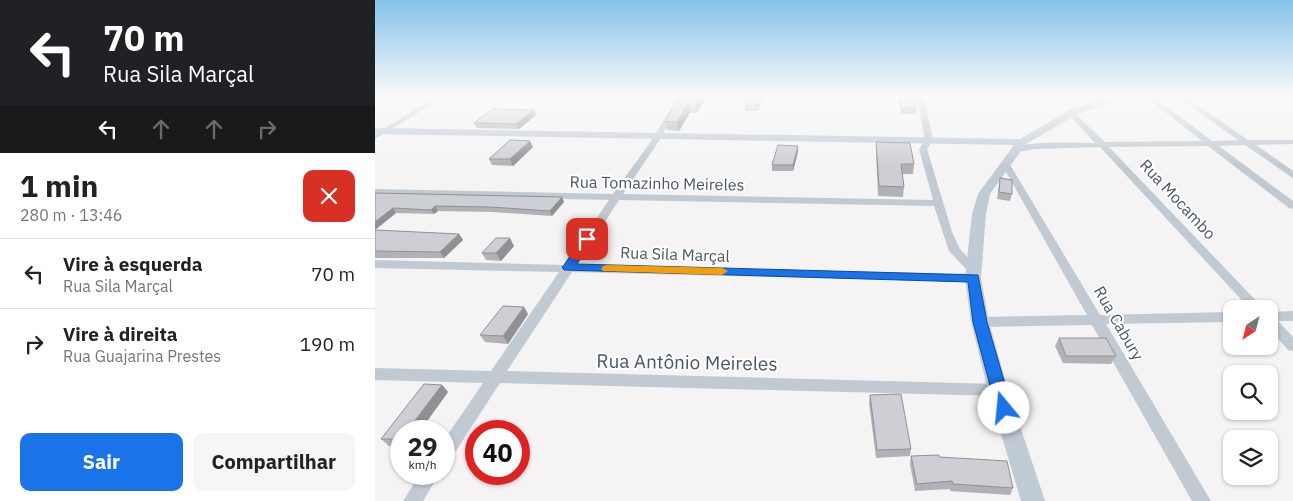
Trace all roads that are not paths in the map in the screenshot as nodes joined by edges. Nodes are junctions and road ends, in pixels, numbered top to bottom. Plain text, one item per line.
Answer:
1 (399, 120) edge
2 (667, 120) edge
3 (923, 120) edge
4 (1061, 120) edge
5 (1079, 120) edge
6 (1181, 120) edge
7 (1215, 120) edge
8 (380, 131) edge
9 (375, 138) edge
10 (655, 140) junction
11 (1293, 142) edge
12 (1211, 143) junction
13 (1247, 143) junction
14 (926, 144) junction
15 (1103, 145) junction
16 (1025, 146) junction
17 (1005, 163) junction
18 (1293, 175) edge
19 (375, 192) edge
20 (616, 197) junction
21 (939, 203) junction
22 (1293, 206) edge
23 (375, 264) edge
24 (568, 267) junction
25 (973, 274) junction
26 (1249, 300) edge
27 (1293, 316) edge
28 (1223, 318) edge
29 (1278, 318) edge
30 (1098, 320) junction
31 (980, 322) junction
32 (1278, 329) edge
33 (1293, 346) edge
34 (375, 374) edge
35 (497, 378) junction
36 (998, 390) junction
37 (455, 438) edge
38 (423, 485) edge
39 (412, 501) edge
40 (1033, 501) edge
41 (1202, 501) edge

1 - 8 street
2 - 10 street
3 - 14 street
4 - 16 street
5 - 15 street, Rua Mocambo
6 - 12 street
7 - 13 street
8 - 9 street
8 - 10 street
9 - 10 street
10 - 14 street
10 - 20 street
11 - 13 street
12 - 13 street
12 - 15 street
12 - 22 street
13 - 18 street
14 - 16 street
14 - 21 street
15 - 16 street
15 - 26 street, Rua Mocambo
16 - 17 street
17 - 25 street
17 - 30 street, Rua Cabury
19 - 20 street, Rua Tomazinho Meireles
20 - 21 street, Rua Tomazinho Meireles
20 - 24 street
21 - 25 street
23 - 24 street, Rua Sila Marçal
24 - 25 street, Rua Sila Marçal
24 - 35 street
25 - 31 street
27 - 29 street
28 - 30 street
30 - 31 street
30 - 41 street, Rua Cabury
31 - 36 street
32 - 33 street
34 - 35 street, Rua Antônio Meireles
35 - 36 street, Rua Antônio Meireles
35 - 37 street
36 - 40 street
38 - 39 street

